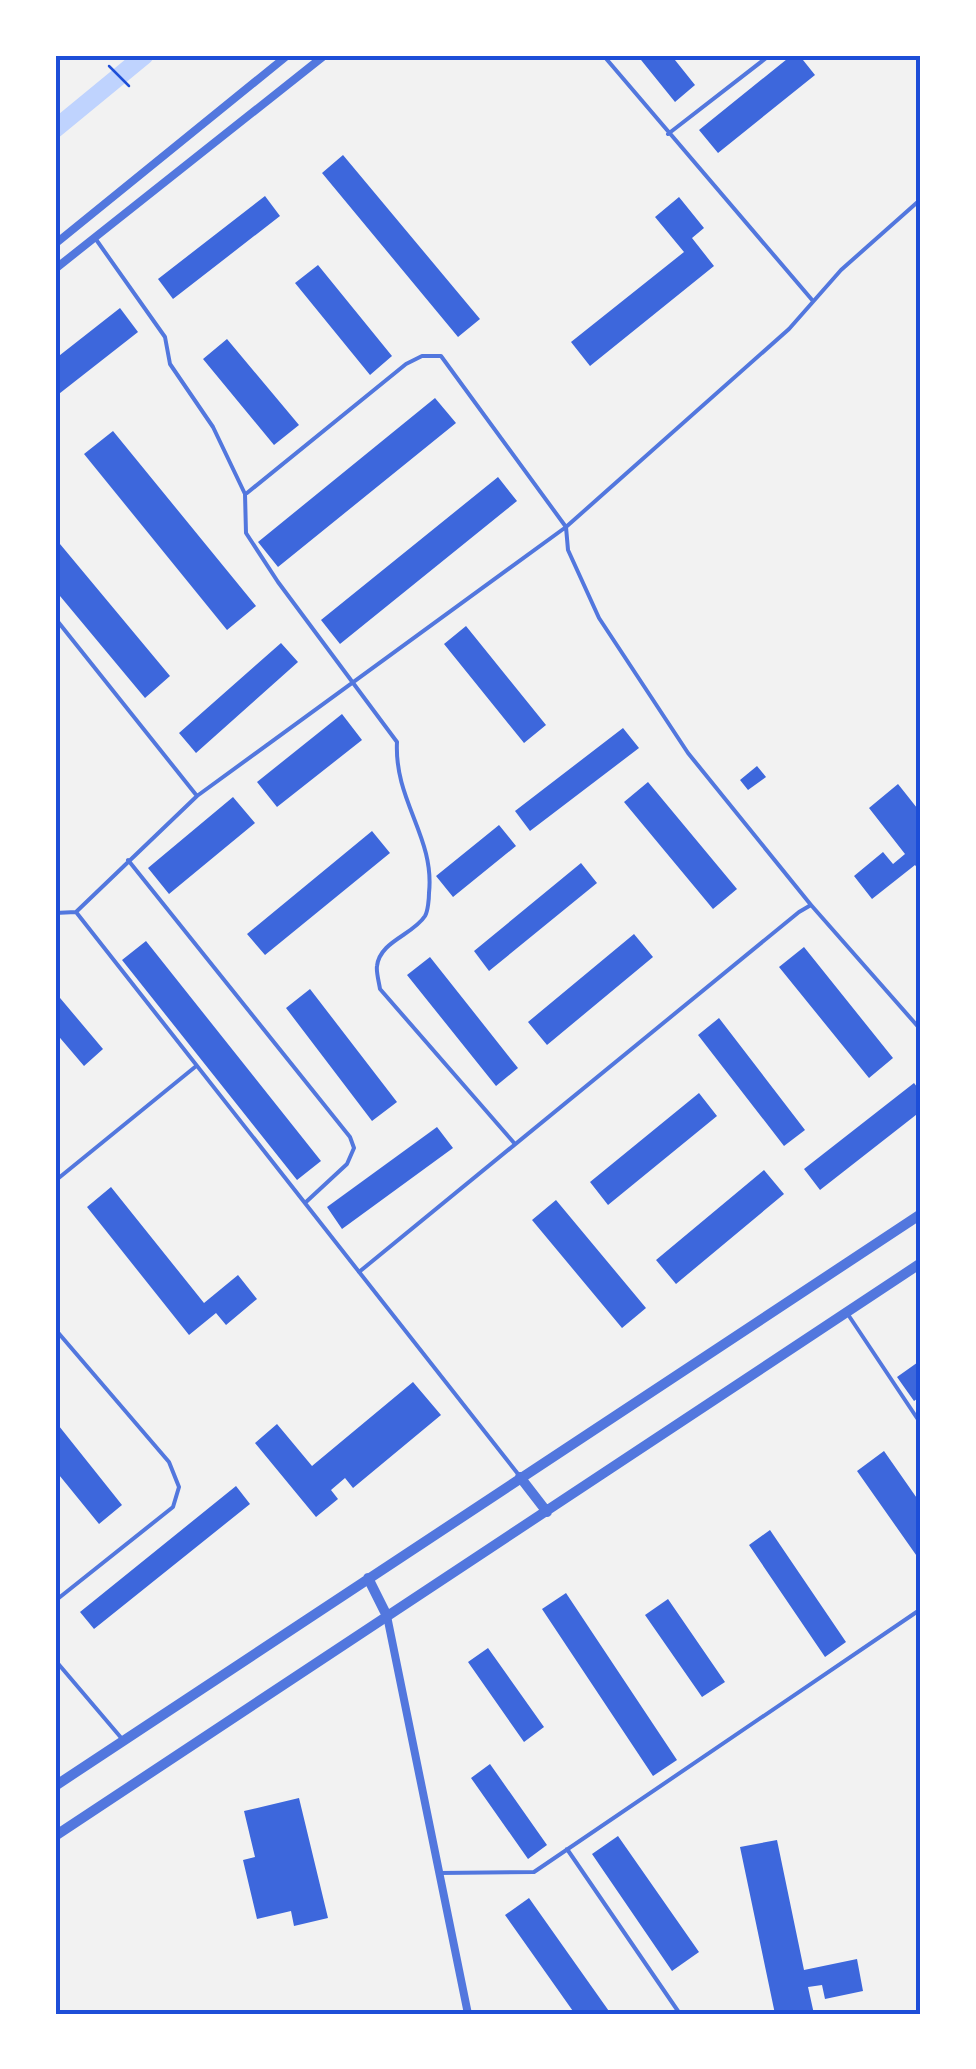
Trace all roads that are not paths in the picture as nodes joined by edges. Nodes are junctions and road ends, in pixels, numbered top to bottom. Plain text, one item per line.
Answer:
1 (288, 55) edge
2 (326, 55) edge
3 (603, 55) edge
4 (770, 55) edge
5 (668, 134) junction
6 (162, 156) junction
7 (176, 174) junction
8 (921, 199) edge
9 (96, 238) junction
10 (55, 244) edge
11 (55, 269) edge
12 (813, 301) junction
13 (245, 494) junction
14 (566, 527) junction
15 (55, 618) edge
16 (354, 681) junction
17 (196, 796) junction
18 (128, 860) junction
19 (811, 905) junction
20 (55, 912) edge
21 (76, 912) junction
22 (921, 1030) edge
23 (197, 1066) junction
24 (515, 1144) junction
25 (55, 1181) edge
26 (304, 1203) junction
27 (921, 1214) edge
28 (921, 1264) edge
29 (359, 1272) junction
30 (846, 1313) junction
31 (55, 1329) edge
32 (921, 1424) edge
33 (520, 1477) junction
34 (547, 1512) junction
35 (368, 1578) junction
36 (55, 1601) edge
37 (921, 1609) edge
38 (387, 1616) junction
39 (55, 1660) edge
40 (123, 1740) junction
41 (55, 1786) edge
42 (55, 1836) edge
43 (567, 1849) junction
44 (439, 1873) junction
45 (468, 2014) edge
46 (680, 2014) edge

1 - 6 street
2 - 7 street
3 - 5 lane
4 - 5 lane
5 - 12 lane
6 - 7 street
6 - 10 street
7 - 9 street
8 - 12 lane
9 - 11 street
9 - 13 lane
12 - 14 lane
13 - 14 lane
13 - 16 lane
14 - 16 lane
14 - 19 lane
15 - 17 lane
16 - 17 lane
16 - 24 lane
17 - 18 lane
18 - 21 lane
18 - 26 lane
19 - 22 lane
19 - 24 lane
20 - 21 lane
21 - 23 lane
23 - 25 lane
23 - 26 lane
24 - 29 lane
26 - 29 lane
27 - 33 street
28 - 30 street
29 - 33 lane
30 - 32 lane
30 - 34 street
31 - 36 lane
33 - 34 street
33 - 35 street
34 - 38 street
35 - 38 street
35 - 40 street
37 - 43 lane
38 - 42 street
38 - 44 street
39 - 40 lane
40 - 41 street
43 - 44 lane
43 - 46 lane
44 - 45 street

